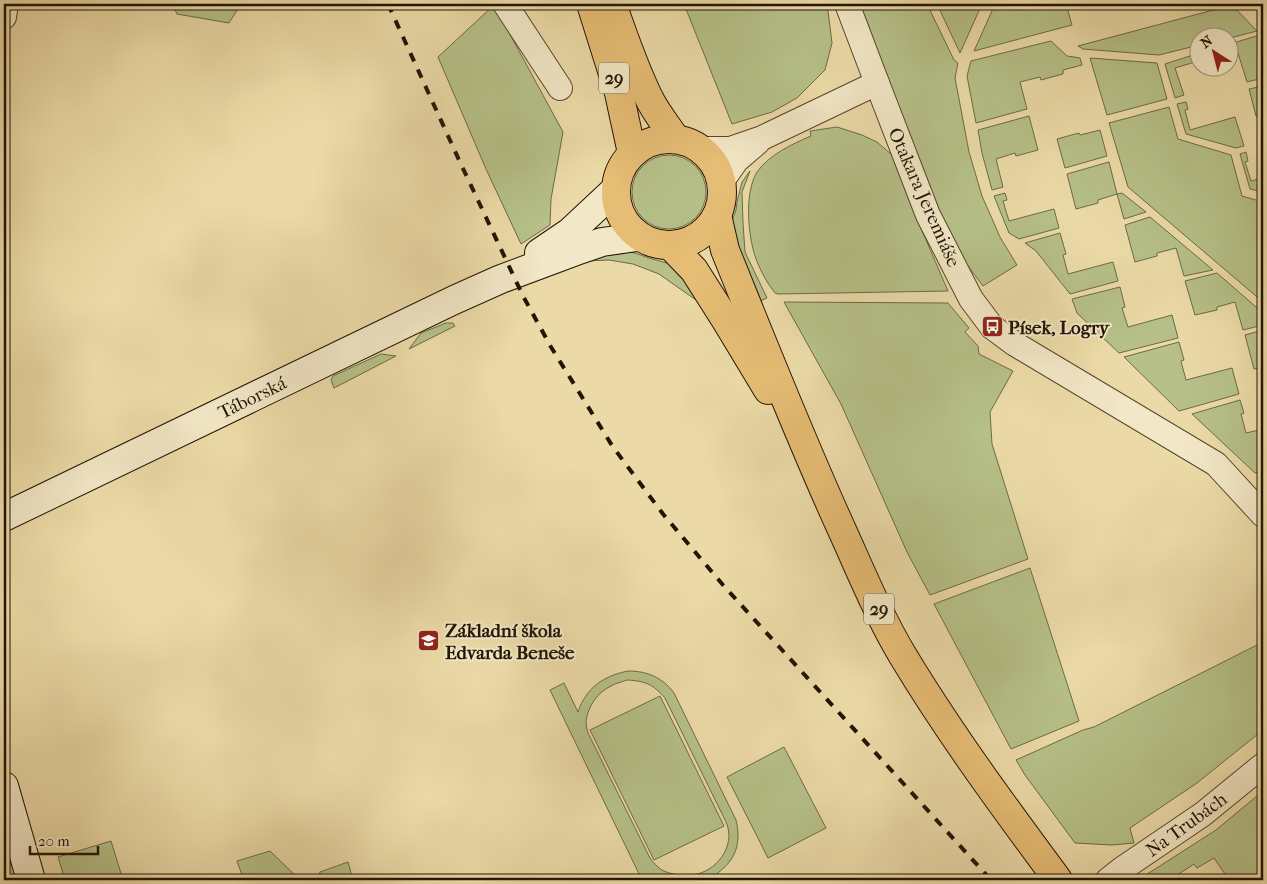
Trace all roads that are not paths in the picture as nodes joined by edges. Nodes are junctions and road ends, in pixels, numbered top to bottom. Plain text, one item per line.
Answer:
1 (6, 4) edge
2 (505, 4) edge
3 (591, 4) edge
4 (612, 4) edge
5 (847, 4) edge
6 (4, 17) edge
7 (876, 83) junction
8 (560, 88) dead end
9 (675, 138) junction
10 (762, 138) junction
11 (702, 149) junction
12 (632, 153) junction
13 (722, 181) junction
14 (616, 189) junction
15 (716, 216) junction
16 (637, 237) junction
17 (670, 244) junction
18 (501, 279) junction
19 (813, 467) junction
20 (1263, 515) edge
21 (4, 516) edge
22 (1263, 765) edge
23 (4, 786) edge
24 (31, 880) edge
25 (1058, 880) edge
26 (1108, 880) edge

1 - 6 street
2 - 8 street
3 - 12 main road, 29
4 - 9 main road, 29
5 - 7 street, Otakara Jeremiáše
7 - 10 street
7 - 20 street, Otakara Jeremiáše
9 - 11 main road
9 - 12 main road
10 - 11 street
10 - 13 street
11 - 13 main road
12 - 14 main road
13 - 15 main road, 29
14 - 16 main road
14 - 18 main road, Táborská
15 - 17 main road, 29
15 - 19 main road, 29
16 - 17 main road, 29
16 - 18 main road, Táborská
17 - 19 main road, 29
18 - 21 main road, Táborská
19 - 25 main road, 29
22 - 26 street, Na Trubách
23 - 24 main road

